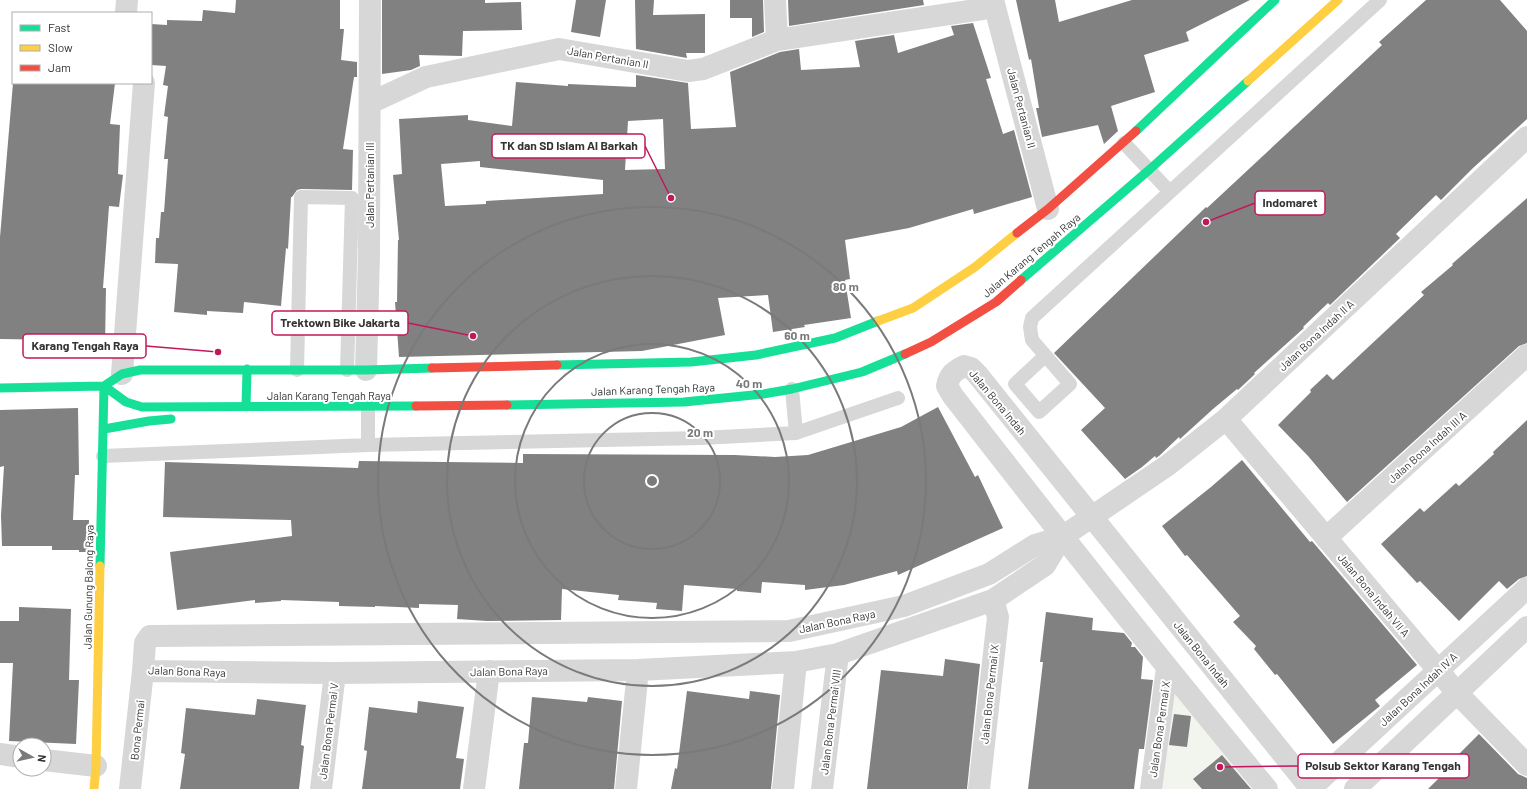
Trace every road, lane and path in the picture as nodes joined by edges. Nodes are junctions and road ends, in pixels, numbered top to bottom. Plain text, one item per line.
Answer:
1 (127, 0) edge
2 (370, 0) edge
3 (775, 0) edge
4 (1274, 0) edge
5 (1338, 0) edge
6 (1380, 0) edge
7 (994, 4) edge
8 (126, 12) edge
9 (777, 40) junction
10 (144, 84) edge
11 (370, 103) junction
12 (1527, 137) edge
13 (1124, 143) junction
14 (1149, 170) junction
15 (1170, 192) junction
16 (1048, 209) junction
17 (1527, 355) edge
18 (1045, 356) dead end
19 (247, 369) junction
20 (297, 370) junction
21 (357, 370) junction
22 (122, 374) junction
23 (104, 386) junction
24 (0, 388) edge
25 (792, 389) junction
26 (898, 398) dead end
27 (206, 407) junction
28 (246, 407) junction
29 (368, 407) junction
30 (1226, 419) junction
31 (104, 429) junction
32 (796, 434) junction
33 (368, 445) junction
34 (103, 456) junction
35 (1090, 516) junction
36 (1062, 536) junction
37 (1326, 538) junction
38 (1527, 588) edge
39 (993, 600) junction
40 (1527, 627) edge
41 (838, 654) junction
42 (796, 662) junction
43 (1167, 668) junction
44 (638, 670) junction
45 (1438, 670) junction
46 (143, 672) junction
47 (488, 672) junction
48 (335, 673) junction
49 (1458, 693) junction
50 (0, 754) edge
51 (12, 756) edge
52 (52, 761) edge
53 (1527, 765) edge
54 (96, 766) junction
55 (94, 789) edge
56 (130, 789) edge
57 (321, 789) edge
58 (474, 789) edge
59 (626, 789) edge
60 (783, 789) edge
61 (822, 789) edge
62 (979, 789) edge
63 (1151, 789) edge
64 (1267, 789) edge
65 (1311, 789) edge
66 (1355, 789) edge

1 - 8 street
2 - 11 street, Jalan Pertanian III
3 - 9 street
4 - 13 main road
5 - 14 main road, Jalan Karang Tengah Raya
6 - 15 lane
7 - 9 street, Jalan Pertanian II
7 - 16 street, Jalan Pertanian II
9 - 11 street, Jalan Pertanian II
10 - 22 street
11 - 21 street, Jalan Pertanian III
12 - 30 street, Jalan Bona Indah II A
13 - 14 lane
13 - 16 main road
14 - 15 lane
14 - 25 main road, Jalan Karang Tengah Raya
15 - 18 lane
16 - 21 main road
17 - 37 street, Jalan Bona Indah III A
19 - 20 main road
19 - 22 main road
19 - 28 main road
20 - 21 main road
20 - 21 lane
22 - 23 main road
23 - 24 main road
23 - 27 main road, Jalan Karang Tengah Raya
23 - 31 main road, Jalan Gunung Balong Raya
25 - 29 main road, Jalan Karang Tengah Raya
25 - 32 lane
26 - 32 lane
27 - 28 main road, Jalan Karang Tengah Raya
27 - 31 main road
28 - 29 main road, Jalan Karang Tengah Raya
29 - 33 lane
30 - 35 street, Jalan Bona Indah II A
30 - 37 street, Jalan Bona Indah VII A
31 - 34 main road, Jalan Gunung Balong Raya
32 - 33 lane
33 - 34 lane
34 - 54 main road, Jalan Gunung Balong Raya
35 - 36 street, Jalan Bona Raya
35 - 36 street, Jalan Bona Indah
35 - 65 street, Jalan Bona Indah
36 - 39 street, Jalan Bona Raya
36 - 43 street, Jalan Bona Indah
36 - 46 street, Jalan Bona Raya
37 - 45 street, Jalan Bona Indah VII A
38 - 45 street, Jalan Bona Indah IV A
39 - 41 street, Jalan Bona Raya
39 - 62 street, Jalan Bona Permai IX
40 - 49 street
41 - 42 street, Jalan Bona Raya
41 - 61 street, Jalan Bona Permai VIII
42 - 44 street, Jalan Bona Raya
42 - 60 street
43 - 63 street, Jalan Bona Permai X
43 - 64 street, Jalan Bona Indah
44 - 47 street, Jalan Bona Raya
44 - 59 street
45 - 49 street, Jalan Bona Indah VII A
45 - 65 street, Jalan Bona Indah IV A
46 - 48 street, Jalan Bona Raya
46 - 56 street, Bona Permai
47 - 48 street, Jalan Bona Raya
47 - 58 street
48 - 57 street, Jalan Bona Permai V
49 - 53 street, Jalan Bona Indah VII A
49 - 66 street
50 - 51 street
52 - 54 street
54 - 55 main road, Jalan Gunung Balong Raya

